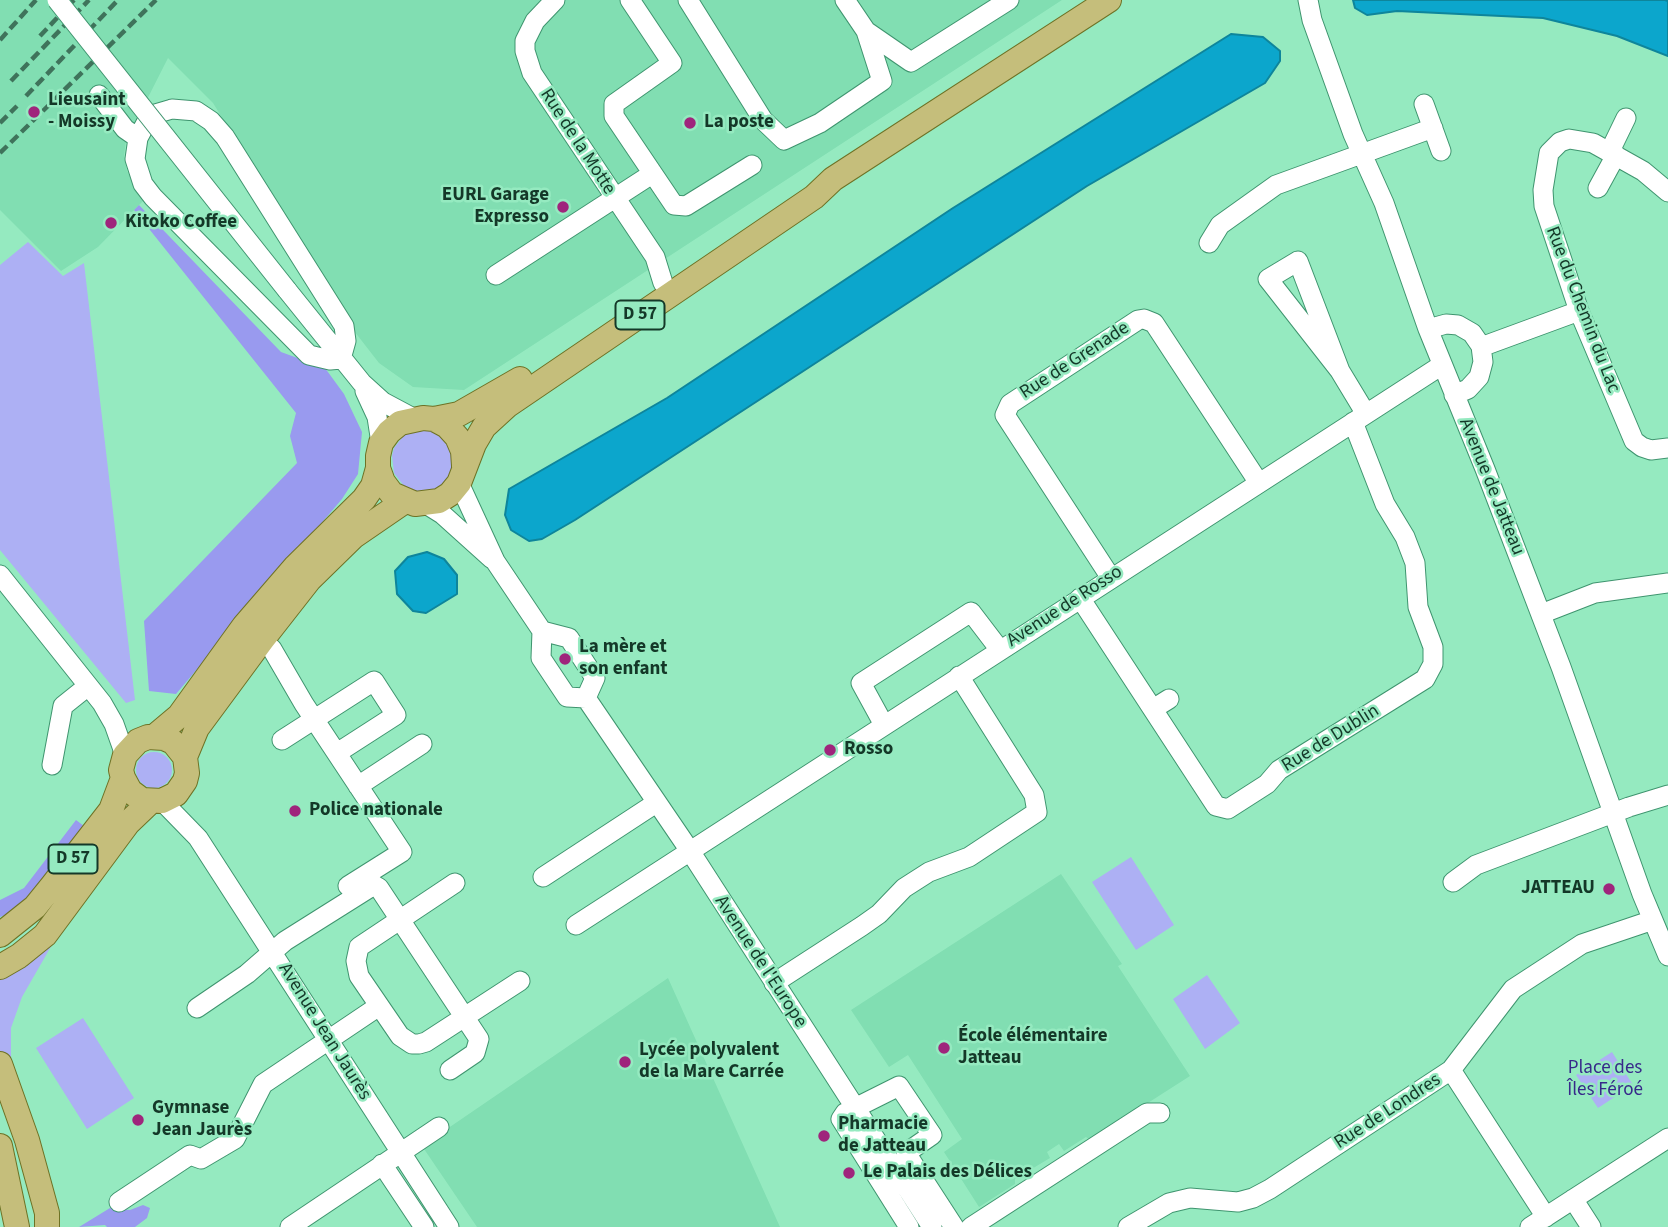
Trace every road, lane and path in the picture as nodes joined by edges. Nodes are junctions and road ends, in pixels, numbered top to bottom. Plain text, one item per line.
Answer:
1 (57, 0) edge
2 (555, 0) edge
3 (630, 0) edge
4 (688, 0) edge
5 (845, 0) edge
6 (1009, 0) edge
7 (1110, 0) edge
8 (1300, 0) edge
9 (1308, 0) edge
10 (1312, 20) junction
11 (866, 31) junction
12 (99, 94) dead end
13 (1424, 104) dead end
14 (1626, 118) dead end
15 (1433, 128) junction
16 (138, 138) junction
17 (1441, 151) dead end
18 (1613, 153) junction
19 (1362, 154) junction
20 (752, 165) dead end
21 (652, 174) junction
22 (833, 179) junction
23 (1598, 188) dead end
24 (1668, 192) edge
25 (615, 199) junction
26 (1209, 243) dead end
27 (496, 275) dead end
28 (663, 283) junction
29 (1579, 311) junction
30 (1428, 329) junction
31 (1481, 347) junction
32 (341, 359) junction
33 (1442, 365) junction
34 (1340, 371) junction
35 (362, 383) junction
36 (1454, 395) junction
37 (1359, 418) junction
38 (423, 419) junction
39 (381, 443) junction
40 (1668, 448) edge
41 (378, 468) junction
42 (461, 475) junction
43 (1259, 483) junction
44 (415, 503) junction
45 (495, 561) junction
46 (0, 575) edge
47 (1111, 578) junction
48 (1668, 583) edge
49 (1080, 597) junction
50 (1541, 614) junction
51 (542, 631) junction
52 (253, 633) junction
53 (1000, 650) junction
54 (959, 676) junction
55 (88, 686) junction
56 (586, 698) junction
57 (102, 703) junction
58 (314, 719) junction
59 (884, 725) junction
60 (151, 737) junction
61 (282, 740) dead end
62 (422, 744) dead end
63 (337, 753) junction
64 (185, 757) junction
65 (52, 765) dead end
66 (124, 766) junction
67 (358, 786) junction
68 (1668, 795) edge
69 (164, 797) junction
70 (656, 803) junction
71 (1614, 813) junction
72 (690, 851) junction
73 (543, 877) dead end
74 (455, 883) dead end
75 (1453, 883) dead end
76 (334, 895) dead end
77 (1653, 919) junction
78 (400, 920) junction
79 (576, 925) dead end
80 (2, 931) edge
81 (272, 951) junction
82 (1668, 956) edge
83 (0, 967) edge
84 (520, 981) dead end
85 (774, 983) junction
86 (379, 1006) junction
87 (197, 1007) dead end
88 (465, 1017) junction
89 (329, 1039) junction
90 (0, 1064) edge
91 (450, 1070) dead end
92 (1451, 1070) junction
93 (0, 1084) edge
94 (855, 1108) junction
95 (1160, 1113) dead end
96 (439, 1127) dead end
97 (1668, 1138) edge
98 (0, 1146) edge
99 (401, 1153) junction
100 (382, 1164) junction
101 (884, 1171) junction
102 (1573, 1199) junction
103 (119, 1202) dead end
104 (1538, 1222) edge
105 (17, 1227) edge
106 (45, 1227) edge
107 (290, 1227) edge
108 (424, 1227) edge
109 (449, 1227) edge
110 (909, 1227) edge
111 (932, 1227) edge
112 (954, 1227) edge
113 (971, 1227) edge
114 (1128, 1227) edge
115 (1591, 1227) edge

1 - 32 street, bridge
2 - 25 street, Rue de la Motte
3 - 21 street
4 - 11 street
5 - 11 street
6 - 11 street
7 - 22 main road, D 57
8 - 10 street, Avenue de Jatteau
9 - 10 street, Avenue de Jatteau
10 - 19 street, Avenue de Jatteau
12 - 16 street
13 - 15 street
14 - 18 street
15 - 17 street
15 - 19 street
16 - 32 street
16 - 32 street
18 - 23 street
18 - 24 street, Rue du Chemin du Lac
18 - 29 street, Rue du Chemin du Lac
19 - 26 street
19 - 30 street, Avenue de Jatteau
20 - 21 street
21 - 25 street
22 - 28 main road, D 57
22 - 42 main road, D 57
25 - 27 street
25 - 28 street, Rue de la Motte
28 - 38 main road, D 57
29 - 31 street
29 - 40 street, Rue du Chemin du Lac
30 - 31 street
30 - 33 street, Avenue de Jatteau
31 - 36 street
32 - 35 street
33 - 36 street, Avenue de Jatteau
33 - 37 street, Avenue de Rosso
34 - 34 street
34 - 37 street
35 - 38 street
35 - 39 street
36 - 50 street, Avenue de Jatteau
37 - 43 street, Avenue de Rosso
37 - 49 street, Rue de Dublin
38 - 39 main road
38 - 42 main road
39 - 41 main road
41 - 44 main road
41 - 52 main road
42 - 44 main road
42 - 45 street, Avenue de l'Europe
43 - 47 street, Avenue de Rosso
43 - 47 street, Rue de Grenade
44 - 45 street, Avenue de l'Europe
44 - 52 main road
45 - 51 street, Avenue de l'Europe
46 - 55 street
47 - 49 street, Avenue de Rosso
48 - 50 street
49 - 53 street, Avenue de Rosso
50 - 71 street, Avenue de Jatteau
51 - 56 street, Avenue de l'Europe
51 - 56 street
52 - 58 street
52 - 60 main road
52 - 64 main road
53 - 54 street, Avenue de Rosso
53 - 59 street
54 - 59 street, Avenue de Rosso
54 - 85 street
55 - 57 street
55 - 65 street
56 - 70 street, Avenue de l'Europe
57 - 60 street
57 - 66 street
58 - 61 street
58 - 63 street
58 - 63 street
59 - 72 street, Avenue de Rosso
60 - 64 main road
60 - 66 main road
62 - 67 street
63 - 67 street
64 - 69 main road
66 - 69 main road
66 - 80 main road, D 57
67 - 76 street
68 - 71 street
69 - 81 street, Avenue Jean Jaurès
69 - 83 main road, D 57
70 - 72 street, Avenue de l'Europe
70 - 73 street
71 - 75 street
71 - 77 street, Avenue de Jatteau
72 - 79 street, Avenue de Rosso
72 - 85 street, Avenue de l'Europe
74 - 78 street
77 - 82 street, Avenue de Jatteau
77 - 92 street, Rue de Londres
78 - 81 street
78 - 86 street
78 - 88 street
81 - 87 street
81 - 89 street, Avenue Jean Jaurès
84 - 88 street
85 - 94 street, Avenue de l'Europe
86 - 88 street
86 - 89 street
88 - 91 street
89 - 99 street, Avenue Jean Jaurès
89 - 103 street
90 - 106 main road
92 - 104 street
92 - 114 street, Rue de Londres
93 - 106 main road
94 - 101 street, Avenue de l'Europe
94 - 112 street
95 - 113 street
96 - 99 street
97 - 102 street
98 - 105 main road
99 - 100 street
99 - 109 street, Avenue Jean Jaurès
100 - 107 street
100 - 108 street
101 - 110 street
101 - 111 street, Avenue de l'Europe
102 - 104 street
102 - 115 street

